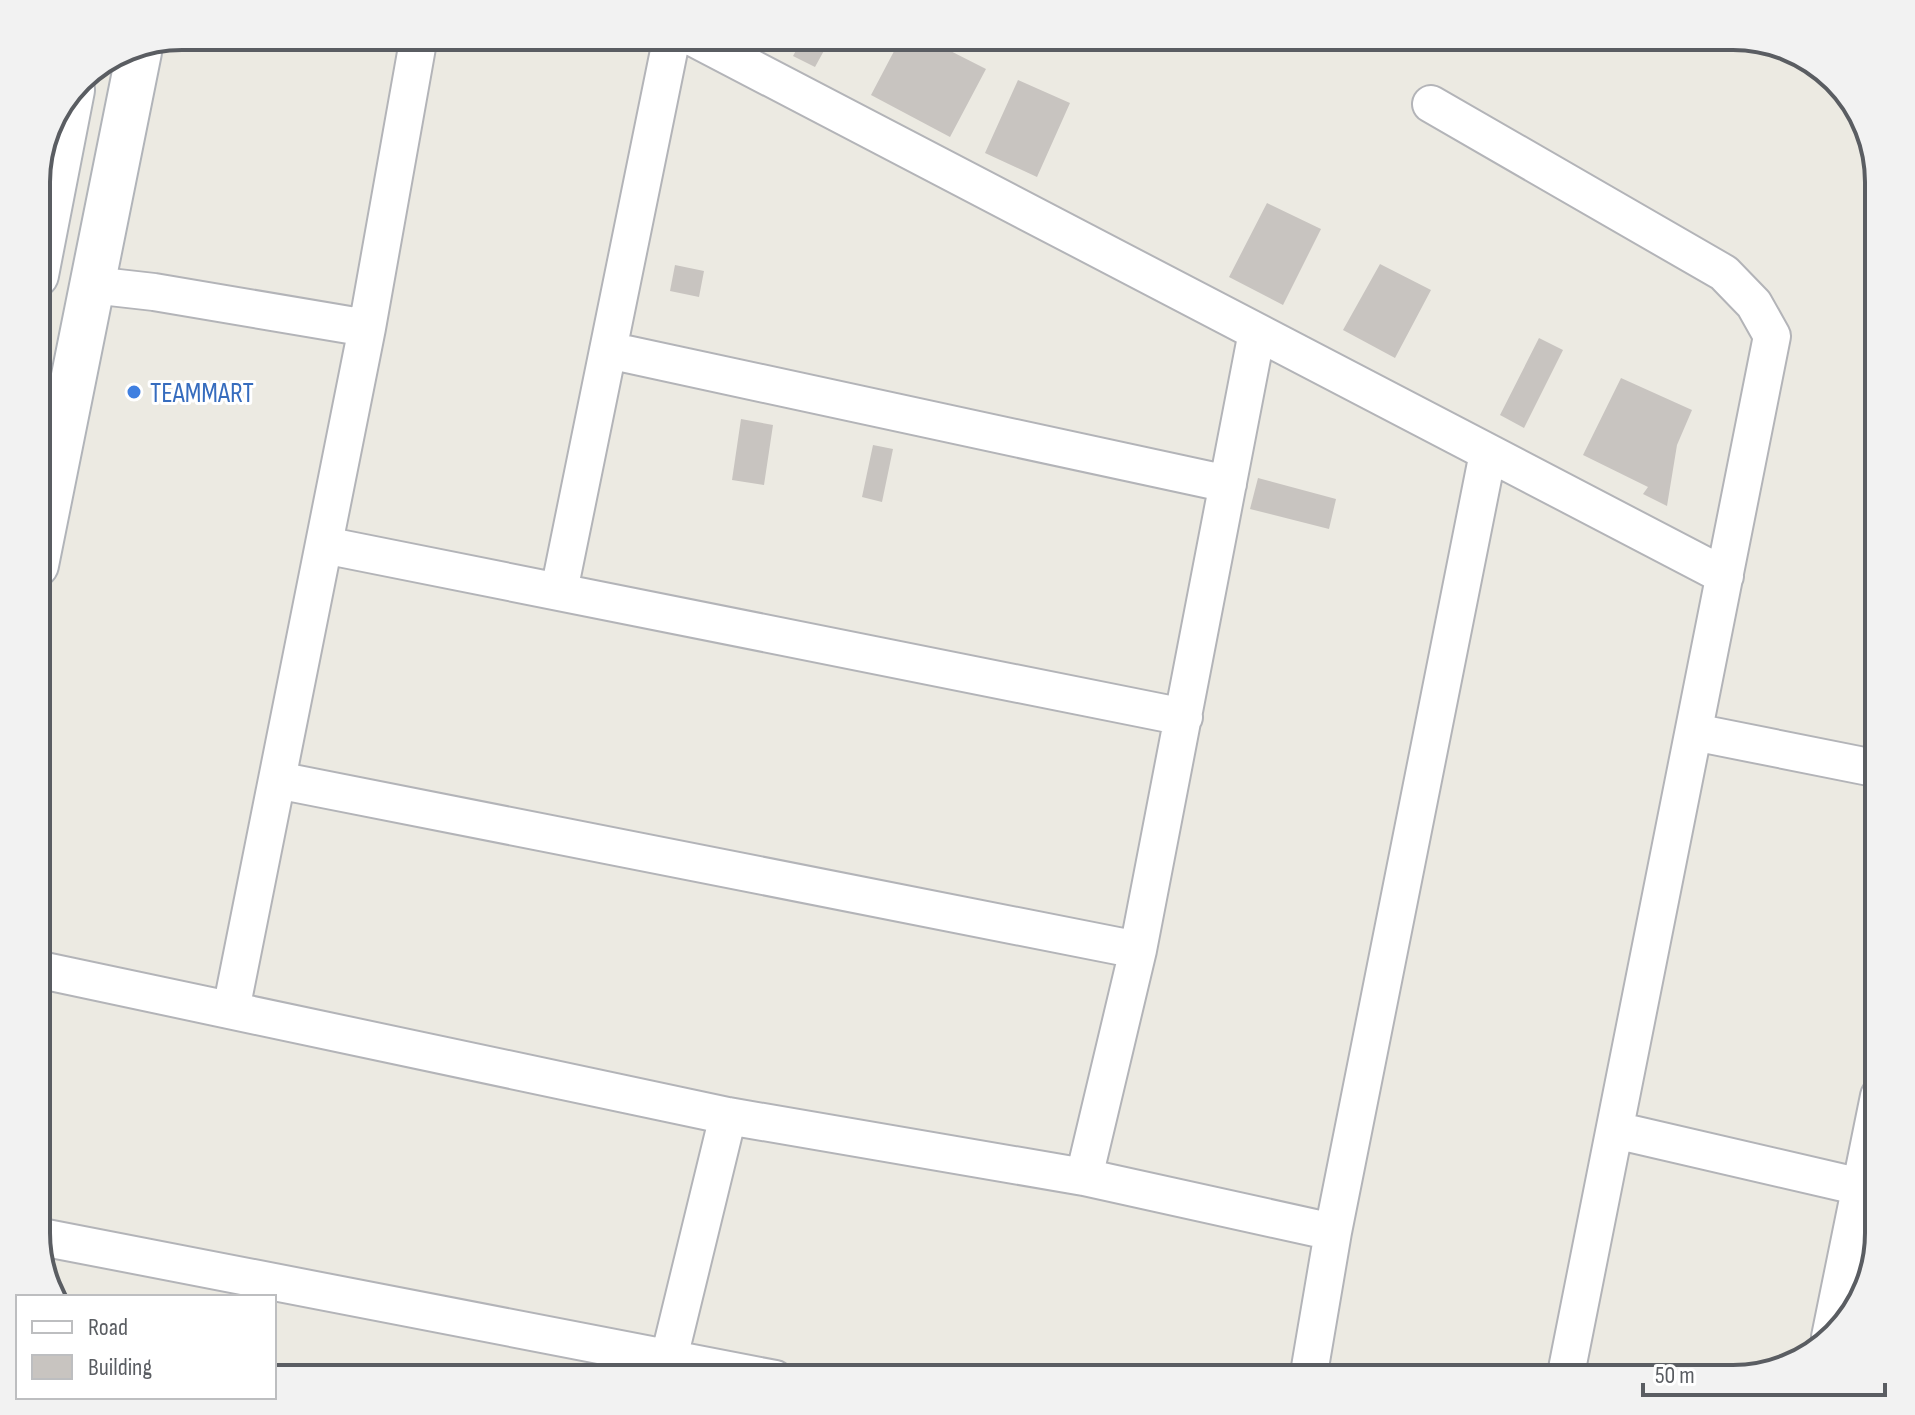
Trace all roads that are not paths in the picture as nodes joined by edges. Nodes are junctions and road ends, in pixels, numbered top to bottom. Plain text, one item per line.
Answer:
1 (417, 50) edge
2 (669, 50) edge
3 (717, 50) edge
4 (138, 58) edge
5 (1431, 104) dead end
6 (66, 119) edge
7 (50, 203) edge
8 (92, 285) junction
9 (367, 328) junction
10 (1257, 332) junction
11 (608, 350) junction
12 (1488, 453) junction
13 (1228, 484) junction
14 (50, 495) edge
15 (324, 545) junction
16 (1725, 576) junction
17 (559, 591) junction
18 (1184, 717) junction
19 (1694, 732) junction
20 (1865, 766) edge
21 (277, 780) junction
22 (1138, 950) junction
23 (50, 972) edge
24 (231, 1010) junction
25 (728, 1116) junction
26 (1615, 1130) junction
27 (1865, 1167) edge
28 (1084, 1177) junction
29 (1861, 1187) junction
30 (1333, 1232) junction
31 (50, 1240) edge
32 (183, 1281) edge
33 (1850, 1287) edge
34 (271, 1295) edge
35 (276, 1296) edge
36 (1842, 1308) edge
37 (669, 1358) junction
38 (704, 1365) edge
39 (1310, 1365) edge
40 (1568, 1365) edge

1 - 9 street
2 - 11 street
3 - 10 street
4 - 8 main road
5 - 16 street
6 - 7 main road
8 - 9 street
8 - 14 main road
9 - 15 street
10 - 12 street
10 - 13 street
11 - 13 street
11 - 17 street
12 - 16 street
12 - 30 street
13 - 18 street
15 - 17 street
15 - 21 street
16 - 19 street
17 - 18 street
18 - 22 street
19 - 20 street
19 - 26 street
21 - 22 street
21 - 24 street
22 - 28 street
23 - 24 street
24 - 25 street
25 - 28 street
25 - 37 street
26 - 29 street
26 - 40 street
27 - 29 street
28 - 30 street
29 - 33 street
30 - 39 street
31 - 32 street
32 - 34 street
33 - 36 street
35 - 37 street
37 - 38 street

